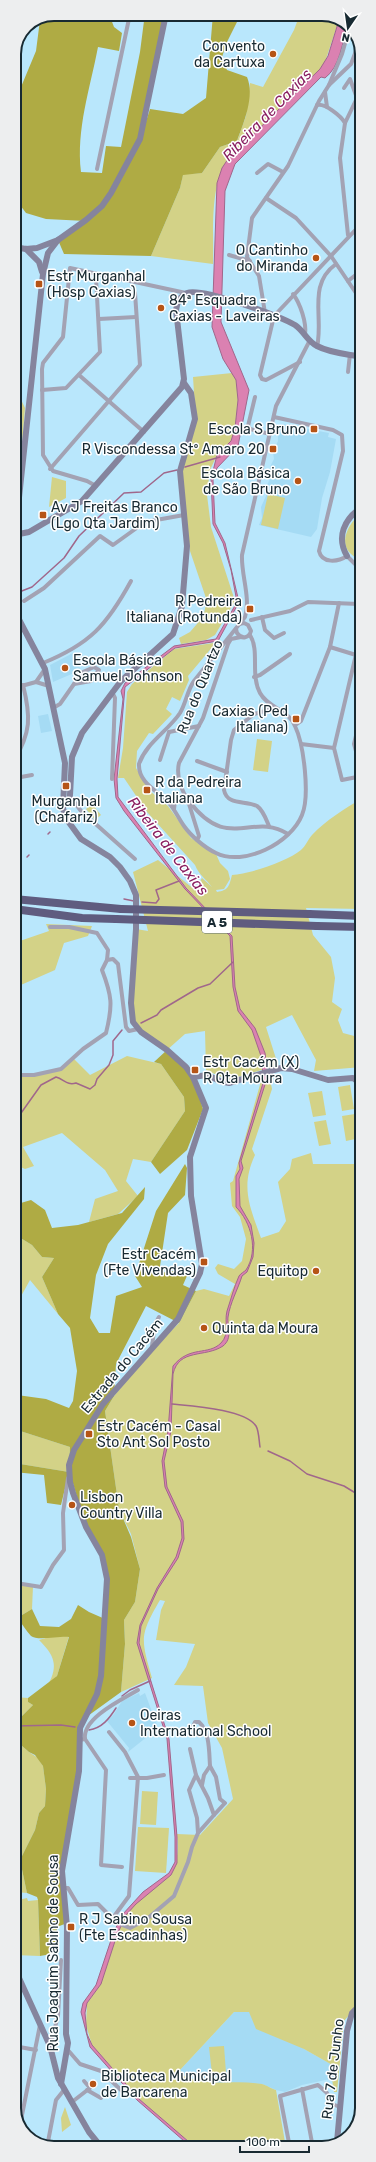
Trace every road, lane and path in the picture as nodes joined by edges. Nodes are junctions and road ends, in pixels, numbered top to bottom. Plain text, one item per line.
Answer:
1 (128, 21) edge
2 (165, 21) edge
3 (348, 33) edge
4 (355, 52) edge
5 (334, 73) junction
6 (339, 78) junction
7 (329, 85) junction
8 (344, 88) dead end
9 (326, 90) junction
10 (355, 93) edge
11 (355, 103) edge
12 (317, 106) junction
13 (328, 108) junction
14 (346, 123) junction
15 (96, 169) dead end
16 (284, 172) junction
17 (257, 173) dead end
18 (266, 198) junction
19 (355, 229) edge
20 (348, 235) junction
21 (58, 240) junction
22 (44, 246) junction
23 (21, 248) edge
24 (26, 249) junction
25 (229, 255) dead end
26 (331, 256) junction
27 (42, 261) junction
28 (250, 261) junction
29 (336, 264) junction
30 (355, 276) edge
31 (96, 278) dead end
32 (348, 281) junction
33 (355, 292) edge
34 (135, 293) dead end
35 (186, 293) junction
36 (293, 294) junction
37 (265, 313) junction
38 (274, 316) junction
39 (136, 317) junction
40 (99, 319) junction
41 (305, 335) junction
42 (309, 342) junction
43 (318, 346) junction
44 (350, 354) junction
45 (355, 355) edge
46 (300, 362) junction
47 (348, 372) dead end
48 (79, 375) junction
49 (184, 382) junction
50 (42, 390) junction
51 (255, 397) dead end
52 (109, 402) junction
53 (274, 417) junction
54 (144, 432) junction
55 (270, 434) junction
56 (50, 468) junction
57 (21, 478) edge
58 (96, 486) junction
59 (355, 513) edge
60 (184, 515) junction
61 (21, 527) edge
62 (32, 530) junction
63 (21, 533) edge
64 (347, 556) junction
65 (355, 564) edge
66 (131, 581) dead end
67 (24, 601) dead end
68 (339, 603) junction
69 (355, 604) edge
70 (247, 610) junction
71 (262, 617) junction
72 (250, 622) junction
73 (21, 623) edge
74 (238, 626) junction
75 (284, 633) dead end
76 (250, 635) junction
77 (241, 637) junction
78 (330, 647) junction
79 (290, 654) dead end
80 (355, 655) edge
81 (355, 659) edge
82 (44, 666) junction
83 (254, 677) junction
84 (36, 682) junction
85 (74, 684) junction
86 (23, 685) joint
87 (49, 686) junction
88 (112, 692) junction
89 (53, 708) junction
90 (275, 708) junction
91 (295, 725) junction
92 (199, 726) junction
93 (165, 728) junction
94 (169, 732) junction
95 (300, 744) junction
96 (21, 748) edge
97 (334, 748) junction
98 (160, 760) dead end
99 (197, 761) dead end
100 (228, 772) junction
101 (32, 775) dead end
102 (355, 776) edge
103 (21, 777) edge
104 (112, 779) dead end
105 (67, 795) junction
106 (187, 800) junction
107 (174, 810) junction
108 (269, 826) junction
109 (288, 834) junction
110 (197, 840) junction
111 (135, 859) dead end
112 (21, 900) edge
113 (21, 911) edge
114 (355, 916) edge
115 (50, 927) dead end
116 (355, 927) edge
117 (107, 960) junction
118 (138, 1030) junction
119 (21, 1075) edge
120 (193, 1077) junction
121 (355, 1080) edge
122 (159, 1316) dead end
123 (152, 1346) junction
124 (69, 1470) junction
125 (21, 1584) edge
126 (138, 1690) dead end
127 (192, 1729) dead end
128 (109, 1732) dead end
129 (82, 1740) junction
130 (190, 1749) dead end
131 (210, 1766) junction
132 (164, 1775) dead end
133 (196, 1775) junction
134 (138, 1777) junction
135 (130, 1778) dead end
136 (202, 1786) junction
137 (214, 1815) junction
138 (198, 1833) junction
139 (122, 1867) dead end
140 (64, 1888) junction
141 (122, 1925) dead end
142 (61, 1960) dead end
143 (21, 1982) edge
144 (355, 2010) edge
145 (40, 2023) junction
146 (50, 2046) junction
147 (21, 2047) edge
148 (67, 2049) junction
149 (36, 2050) junction
150 (84, 2081) dead end
151 (61, 2084) junction
152 (302, 2089) junction
153 (64, 2090) junction
154 (86, 2090) junction
155 (122, 2091) dead end
156 (101, 2098) dead end
157 (72, 2102) junction
158 (340, 2107) junction
159 (22, 2115) edge
160 (337, 2137) edge
161 (48, 2140) edge
162 (96, 2141) edge
163 (289, 2141) edge
164 (312, 2141) edge

1 - 15 street
2 - 21 street
3 - 5 street
4 - 6 street
5 - 6 street
5 - 7 street
6 - 7 street
7 - 9 street
8 - 10 street
9 - 12 street
9 - 13 street
11 - 14 street
12 - 13 street
12 - 16 street
13 - 14 street
14 - 20 street
16 - 17 street
16 - 18 street
18 - 26 street
18 - 28 street
19 - 20 street
20 - 26 street
21 - 22 street
21 - 27 street
22 - 24 street
22 - 27 street
23 - 24 street
24 - 27 street
25 - 28 street
26 - 29 street
26 - 36 street
27 - 57 street
28 - 37 street
29 - 32 street
29 - 43 street
30 - 32 street
31 - 40 street
32 - 33 street
34 - 39 street
35 - 37 street
35 - 49 street
35 - 50 street
36 - 38 street
36 - 41 street
37 - 38 street
38 - 41 street
38 - 46 street
39 - 40 street
39 - 52 street
40 - 48 street
41 - 42 street
42 - 43 street
42 - 46 street
43 - 44 street
44 - 45 street
44 - 47 street
46 - 53 street
48 - 50 street
48 - 52 street
49 - 54 street
49 - 60 street
50 - 56 street
51 - 55 street
52 - 54 street
52 - 56 street
53 - 55 street
53 - 64 street
54 - 58 street
55 - 70 street
56 - 58 street
58 - 62 street
59 - 64 street
60 - 67 street
60 - 88 street
61 - 62 street
62 - 63 street
64 - 65 street
66 - 82 street
68 - 69 street
68 - 71 street
68 - 78 street
70 - 72 street
70 - 74 street
71 - 72 street
71 - 75 street
72 - 74 street
72 - 76 street
73 - 82 street
74 - 77 street
74 - 93 street
76 - 77 street
76 - 83 street
77 - 92 street, Rua do Quartzo
78 - 80 street
78 - 91 street
79 - 83 street
81 - 97 street
82 - 84 street
82 - 87 street
83 - 90 street
84 - 86 street
84 - 87 street
85 - 85 street
85 - 89 street
86 - 96 street
87 - 89 street
88 - 104 street
88 - 105 street
89 - 105 street
90 - 91 street
90 - 100 street
91 - 95 street
92 - 94 street
92 - 106 street, Rua do Quartzo
93 - 94 street
93 - 107 street
94 - 98 street
95 - 97 street
95 - 109 street
97 - 102 street
99 - 100 street
100 - 108 street
101 - 103 street
105 - 111 street
105 - 118 street
106 - 107 street
106 - 108 street, Rua do Quartzo
106 - 110 street
107 - 110 street
108 - 109 street
109 - 110 street
112 - 114 highway, A 5, bridge
113 - 116 highway, A 5, bridge
115 - 117 street
117 - 118 street
117 - 119 street
118 - 120 street, Estrada do Cacém
120 - 121 street
120 - 123 street, Estrada do Cacém
122 - 123 street
123 - 124 street, Estrada do Cacém
124 - 125 street
124 - 129 street, Estrada do Cacém
126 - 129 street
127 - 131 street
128 - 134 street
129 - 139 street
129 - 140 street, Rua Joaquim Sabino de Sousa
130 - 133 street
131 - 136 street
131 - 137 street
132 - 134 street
133 - 136 street
133 - 138 street
134 - 135 street
134 - 140 street
136 - 137 street
137 - 138 street
138 - 141 street
140 - 148 street, Rua Joaquim Sabino de Sousa
142 - 146 street
143 - 145 street
144 - 158 street, Rua 7 de Junho
145 - 146 street
145 - 149 street
146 - 151 street
147 - 149 street
148 - 151 street, Rua Joaquim Sabino de Sousa
148 - 155 street
149 - 159 street
150 - 154 street
151 - 153 street
152 - 158 street
152 - 163 street
152 - 164 street
153 - 157 street
153 - 161 street
154 - 156 street
154 - 157 street
157 - 162 street
158 - 160 street, Rua 7 de Junho

